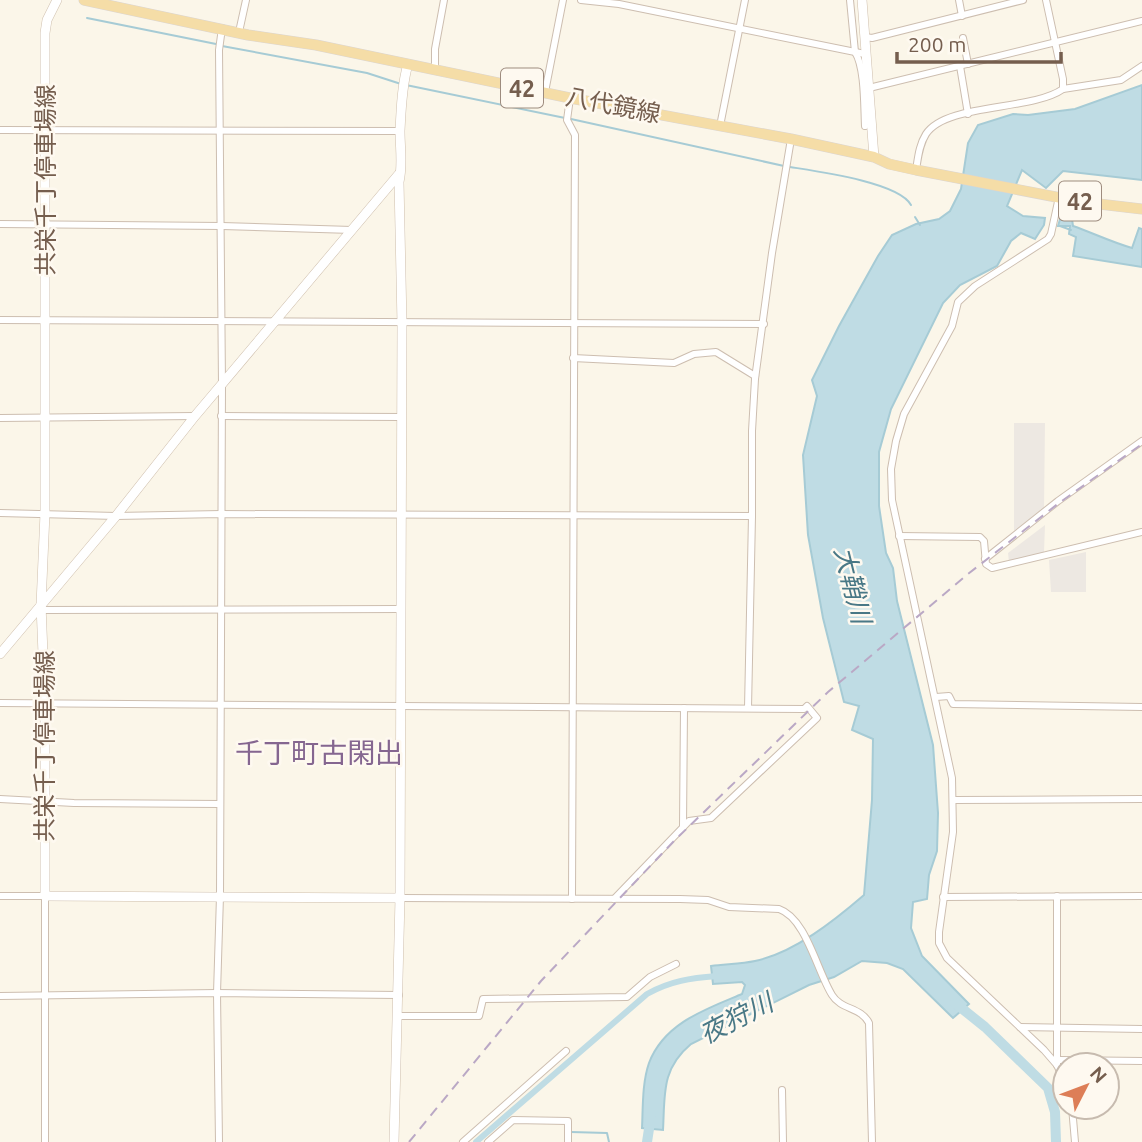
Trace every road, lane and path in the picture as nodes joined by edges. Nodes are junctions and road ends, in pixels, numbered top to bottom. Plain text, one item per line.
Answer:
1 (57, 0) edge
2 (84, 0) edge
3 (246, 0) edge
4 (444, 0) edge
5 (562, 0) edge
6 (581, 0) edge
7 (745, 0) edge
8 (850, 0) edge
9 (862, 0) edge
10 (959, 0) edge
11 (1023, 0) edge
12 (1046, 0) edge
13 (117, 3) edge
14 (961, 16) junction
15 (1142, 22) edge
16 (222, 28) junction
17 (740, 30) junction
18 (239, 32) junction
19 (865, 37) junction
20 (963, 38) dead end
21 (1055, 42) junction
22 (855, 52) junction
23 (865, 54) junction
24 (408, 64) junction
25 (968, 64) junction
26 (960, 66) junction
27 (1142, 66) edge
28 (435, 70) junction
29 (866, 83) junction
30 (1063, 89) junction
31 (545, 92) junction
32 (570, 98) junction
33 (867, 105) junction
34 (968, 114) junction
35 (720, 126) junction
36 (865, 126) dead end
37 (0, 130) edge
38 (44, 130) junction
39 (220, 131) junction
40 (400, 131) junction
41 (791, 139) junction
42 (874, 157) junction
43 (916, 170) junction
44 (401, 172) junction
45 (1059, 197) junction
46 (1142, 208) edge
47 (0, 224) edge
48 (44, 225) junction
49 (222, 226) junction
50 (354, 230) junction
51 (1050, 236) junction
52 (1042, 250) dead end
53 (0, 320) edge
54 (44, 321) junction
55 (274, 322) junction
56 (221, 323) junction
57 (402, 324) junction
58 (573, 324) junction
59 (764, 324) junction
60 (573, 358) junction
61 (755, 376) junction
62 (222, 384) junction
63 (195, 416) junction
64 (221, 416) junction
65 (401, 416) junction
66 (0, 418) edge
67 (44, 418) junction
68 (1142, 441) edge
69 (0, 513) edge
70 (44, 513) junction
71 (221, 514) junction
72 (401, 514) junction
73 (572, 515) junction
74 (116, 516) junction
75 (752, 516) junction
76 (1142, 532) edge
77 (899, 536) junction
78 (985, 559) junction
79 (42, 608) junction
80 (220, 608) junction
81 (400, 609) junction
82 (0, 654) edge
83 (936, 697) junction
84 (0, 703) edge
85 (45, 703) junction
86 (220, 705) junction
87 (400, 706) junction
88 (571, 707) junction
89 (1142, 707) edge
90 (684, 708) junction
91 (748, 708) junction
92 (0, 799) edge
93 (1142, 799) edge
94 (954, 800) junction
95 (45, 802) junction
96 (220, 804) junction
97 (683, 827) junction
98 (220, 895) junction
99 (0, 896) edge
100 (45, 896) junction
101 (1057, 896) junction
102 (1142, 896) edge
103 (943, 897) junction
104 (400, 898) junction
105 (614, 898) junction
106 (572, 899) junction
107 (676, 964) dead end
108 (217, 993) junction
109 (399, 995) junction
110 (0, 996) edge
111 (45, 996) junction
112 (398, 1016) junction
113 (1020, 1027) junction
114 (1057, 1028) junction
115 (1142, 1029) edge
116 (566, 1051) dead end
117 (1058, 1051) edge
118 (1051, 1056) edge
119 (1142, 1061) edge
120 (1121, 1062) edge
121 (782, 1090) dead end
122 (1073, 1121) edge
123 (45, 1142) edge
124 (219, 1142) edge
125 (394, 1142) edge
126 (463, 1142) edge
127 (488, 1142) edge
128 (568, 1142) edge
129 (783, 1142) edge
130 (872, 1142) edge
131 (1075, 1142) edge

1 - 38 street, 共栄千丁停車場線
2 - 13 main road, 八代鏡線 / 42
3 - 18 street
4 - 28 street
5 - 31 street
6 - 17 street
7 - 17 street
8 - 22 street
9 - 19 street
10 - 14 street
11 - 14 street
12 - 21 street
13 - 16 main road, 八代鏡線 / 42
14 - 19 street
15 - 21 street
16 - 18 main road, 八代鏡線 / 42
16 - 39 street
17 - 22 street
17 - 35 street
18 - 24 main road, 八代鏡線 / 42
19 - 23 street
20 - 25 street
21 - 25 street
21 - 30 street
22 - 23 street
22 - 29 street
23 - 29 street
24 - 28 main road, 八代鏡線 / 42
24 - 40 street
25 - 26 street
26 - 29 street
26 - 34 street
27 - 30 street
28 - 31 main road, 八代鏡線 / 42
29 - 33 street
30 - 34 street
31 - 32 main road, 八代鏡線 / 42
32 - 35 main road, 八代鏡線 / 42
32 - 58 street
33 - 36 street
33 - 42 street
34 - 43 street
35 - 41 main road, 八代鏡線 / 42
37 - 38 street
38 - 39 street
38 - 48 street, 共栄千丁停車場線
39 - 40 street
39 - 49 street
40 - 44 street
41 - 42 main road, 八代鏡線 / 42
41 - 59 street
42 - 43 main road, 八代鏡線 / 42
43 - 45 main road, 八代鏡線 / 42
44 - 50 street
44 - 57 street
45 - 46 main road, 八代鏡線 / 42
45 - 51 street
47 - 48 street
48 - 49 street
48 - 54 street, 共栄千丁停車場線
49 - 50 street
49 - 56 street
50 - 55 street
51 - 52 street
51 - 77 street
53 - 54 street
54 - 56 street
54 - 67 street, 共栄千丁停車場線
55 - 56 street
55 - 57 street
55 - 62 street
56 - 62 street
57 - 58 street
57 - 65 street
58 - 59 street
58 - 60 street
59 - 61 street
60 - 61 street
60 - 73 street
61 - 75 street
62 - 63 street
62 - 64 street
63 - 67 street
63 - 74 street
64 - 65 street
64 - 71 street
65 - 72 street
66 - 67 street
67 - 70 street, 共栄千丁停車場線
68 - 78 street
69 - 70 street
70 - 74 street
70 - 79 street, 共栄千丁停車場線
71 - 72 street
71 - 74 street
71 - 80 street
72 - 73 street
72 - 81 street
73 - 75 street
73 - 88 street
74 - 79 street
75 - 91 street
76 - 78 street
77 - 78 street
77 - 83 street
79 - 80 street
79 - 82 street
79 - 85 street, 共栄千丁停車場線
80 - 81 street
80 - 86 street
81 - 87 street
83 - 89 street
83 - 94 street
84 - 85 street
85 - 86 street
85 - 95 street, 共栄千丁停車場線
86 - 87 street
86 - 96 street
87 - 88 street
87 - 104 street
88 - 90 street
88 - 106 street
90 - 91 street
90 - 97 street
91 - 97 street
92 - 95 street
93 - 94 street
94 - 103 street
95 - 96 street
95 - 100 street, 共栄千丁停車場線
96 - 98 street
97 - 105 street
98 - 100 street
98 - 104 street
98 - 108 street
99 - 100 street
100 - 111 street
101 - 102 street
101 - 103 street
101 - 114 street
103 - 113 street
104 - 106 street
104 - 109 street
105 - 106 street
105 - 130 street
107 - 112 street
108 - 109 street
108 - 111 street
108 - 124 street
109 - 112 street
110 - 111 street
111 - 123 street
112 - 125 street
113 - 114 street
113 - 118 street
114 - 115 street
114 - 117 street
116 - 126 street
119 - 120 street
121 - 129 street
122 - 131 street
127 - 128 street

